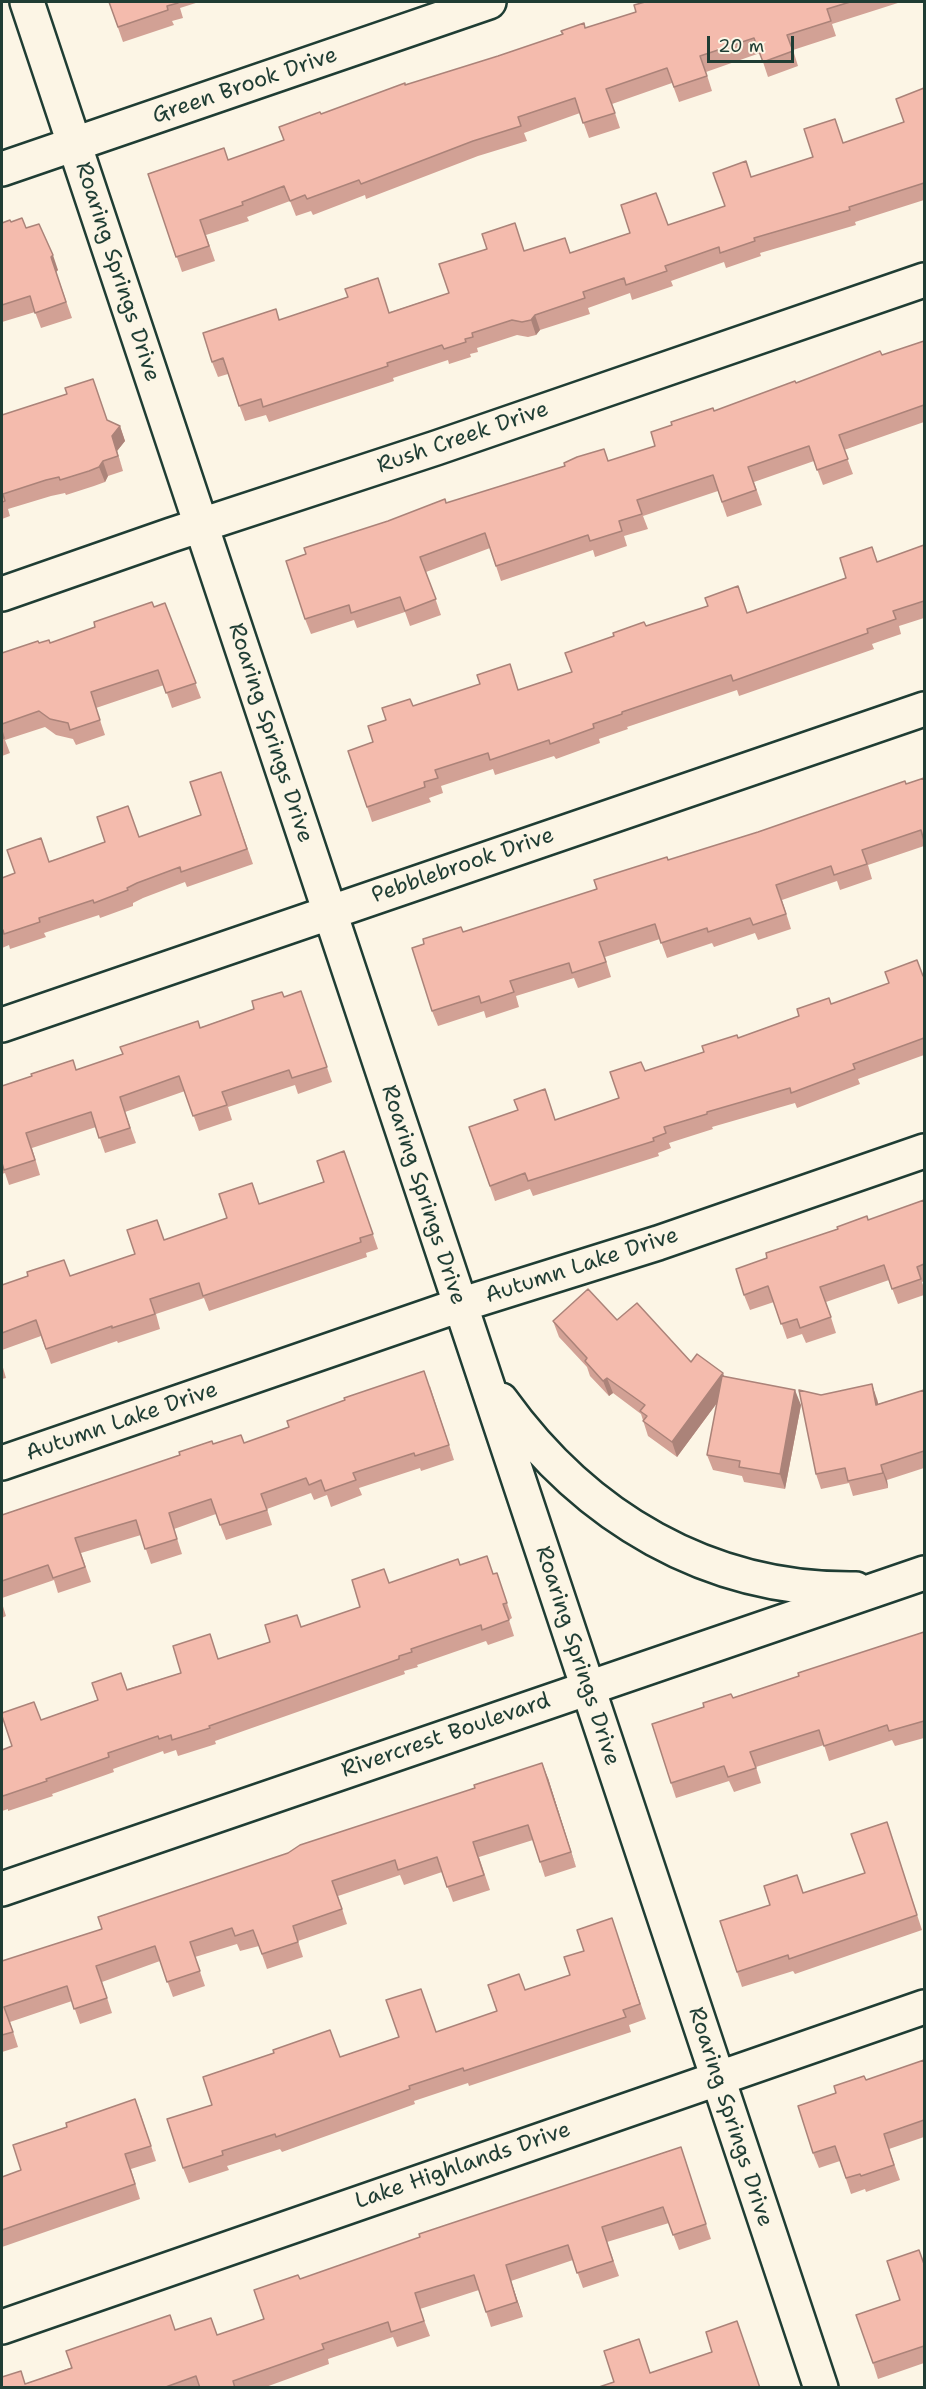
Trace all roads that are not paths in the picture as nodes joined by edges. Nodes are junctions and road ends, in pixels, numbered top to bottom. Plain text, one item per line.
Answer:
1 (27, 2) edge
2 (489, 2) edge
3 (75, 144) junction
4 (2, 169) edge
5 (924, 280) edge
6 (201, 525) junction
7 (2, 594) edge
8 (924, 709) edge
9 (329, 912) junction
10 (2, 1025) edge
11 (924, 1151) edge
12 (460, 1305) junction
13 (483, 1375) junction
14 (2, 1464) edge
15 (924, 1573) edge
16 (879, 1589) junction
17 (587, 1688) junction
18 (2, 1889) edge
19 (924, 2007) edge
20 (717, 2078) junction
21 (2, 2327) edge
22 (821, 2388) edge

1 - 3 street, Roaring Springs Drive
2 - 3 street, Green Brook Drive
3 - 4 street, Green Brook Drive
3 - 6 street, Roaring Springs Drive
5 - 6 street, Rush Creek Drive
6 - 7 street, Rush Creek Drive
6 - 9 street, Roaring Springs Drive
8 - 9 street, Pebblebrook Drive
9 - 10 street, Pebblebrook Drive
9 - 12 street, Roaring Springs Drive
11 - 12 street, Autumn Lake Drive
12 - 13 street, Roaring Springs Drive
12 - 14 street, Autumn Lake Drive
13 - 16 street
13 - 17 street, Roaring Springs Drive
15 - 16 street, Rivercrest Boulevard
16 - 17 street, Rivercrest Boulevard
17 - 18 street, Rivercrest Boulevard
17 - 20 street, Roaring Springs Drive
19 - 20 street, Lake Highlands Drive
20 - 21 street, Lake Highlands Drive
20 - 22 street, Roaring Springs Drive

